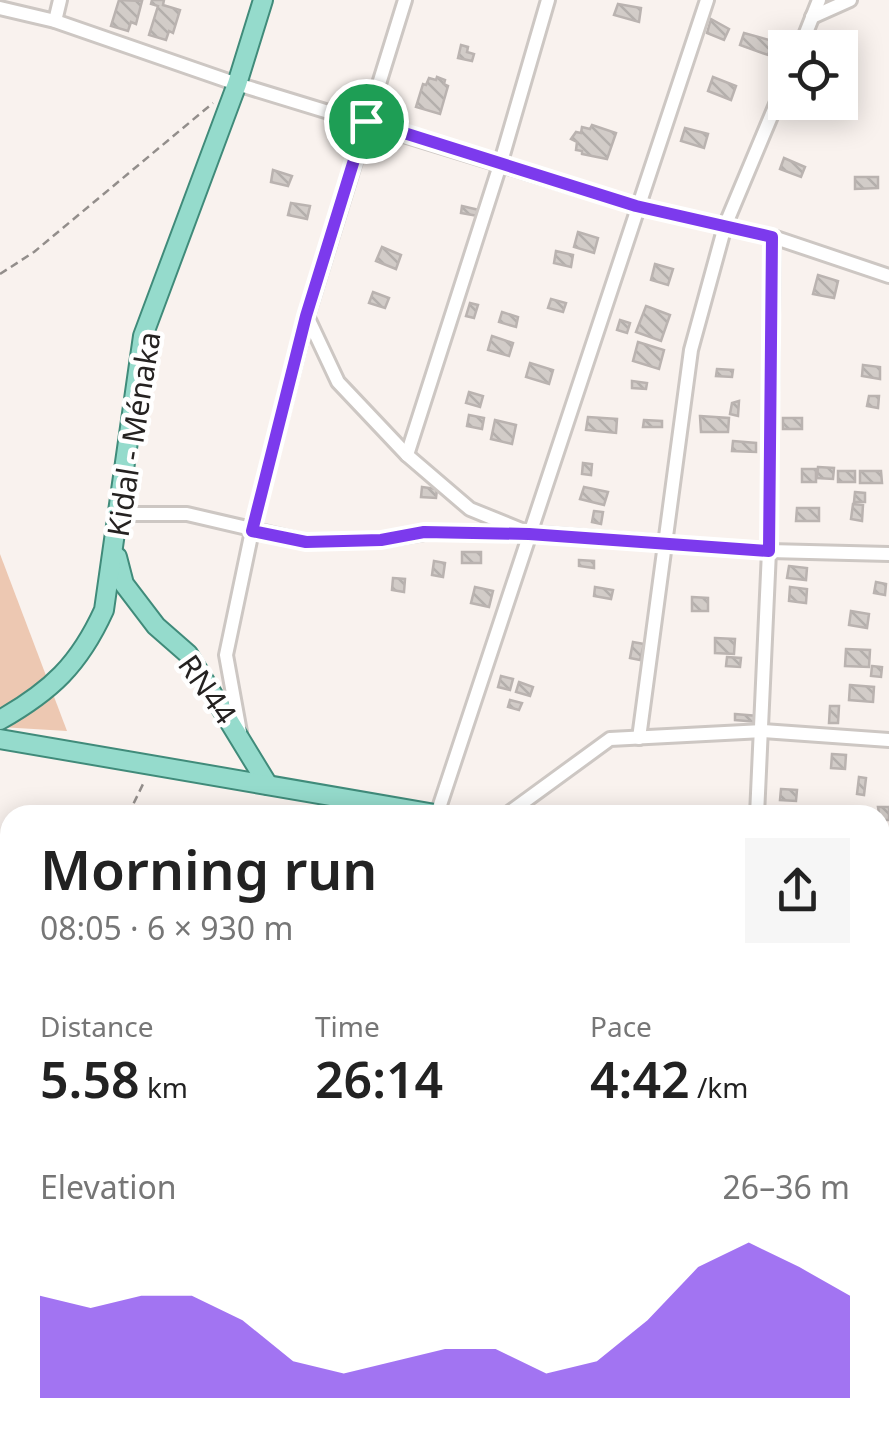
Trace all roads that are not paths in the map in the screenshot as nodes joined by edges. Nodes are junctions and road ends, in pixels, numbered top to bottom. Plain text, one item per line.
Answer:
1 (60, 0) edge
2 (264, 0) edge
3 (405, 0) edge
4 (548, 0) edge
5 (706, 0) edge
6 (819, 0) edge
7 (850, 0) edge
8 (0, 8) edge
9 (812, 17) junction
10 (54, 21) junction
11 (807, 30) edge
12 (236, 84) junction
13 (769, 120) edge
14 (366, 121) junction
15 (500, 164) junction
16 (636, 206) junction
17 (725, 226) junction
18 (772, 237) junction
19 (889, 276) edge
20 (306, 316) junction
21 (407, 455) junction
22 (118, 514) junction
23 (252, 531) junction
24 (529, 534) junction
25 (666, 544) junction
26 (115, 547) junction
27 (769, 551) junction
28 (889, 554) edge
29 (0, 720) edge
30 (762, 732) junction
31 (242, 738) junction
32 (640, 738) junction
33 (0, 739) edge
34 (889, 740) edge
35 (268, 785) junction
36 (386, 805) edge
37 (442, 805) edge
38 (520, 805) edge
39 (758, 805) edge

1 - 10 street
2 - 12 main road, Kidal - Ménaka
3 - 14 street
4 - 15 street
5 - 16 street
6 - 9 street
7 - 9 street
8 - 10 street
9 - 11 street
10 - 12 street
12 - 14 street
12 - 22 main road, Kidal - Ménaka
13 - 17 street
14 - 15 street
14 - 20 street
15 - 16 street
15 - 21 street
16 - 17 street
16 - 24 street
17 - 18 street
17 - 25 street
18 - 19 street
18 - 27 street
20 - 21 street
20 - 23 street
21 - 24 street
22 - 23 street
22 - 26 main road, Kidal - Ménaka
23 - 24 street
23 - 31 street
24 - 25 street
24 - 37 street
25 - 27 street
25 - 32 street
26 - 29 main road, Kidal - Ménaka
26 - 31 main road, RN44
27 - 28 street
27 - 30 street
30 - 32 street
30 - 34 street
30 - 39 street
31 - 35 main road, RN44
32 - 38 street
33 - 35 main road
35 - 36 main road

